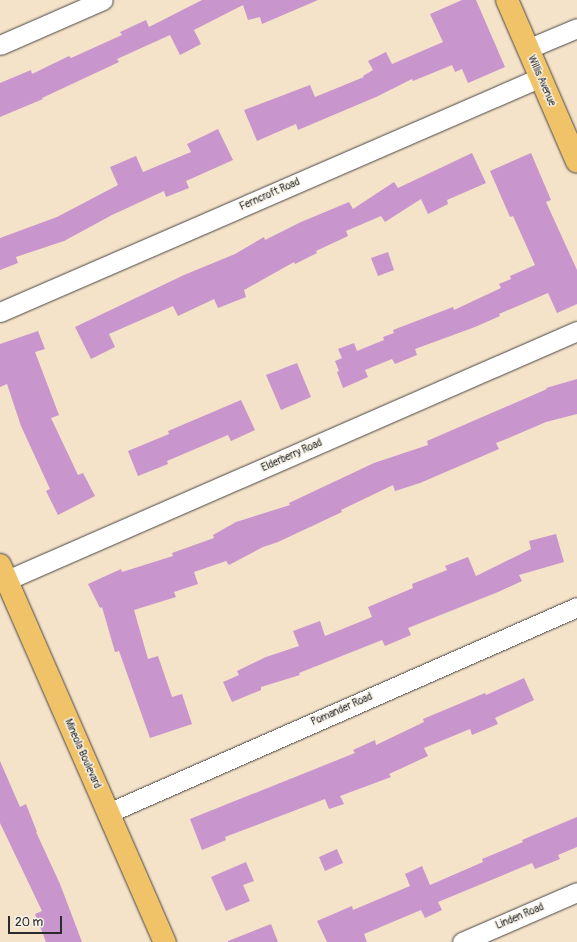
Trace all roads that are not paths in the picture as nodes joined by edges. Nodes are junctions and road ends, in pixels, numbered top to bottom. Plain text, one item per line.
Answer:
1 (103, 0) edge
2 (507, 0) edge
3 (577, 28) edge
4 (0, 45) edge
5 (527, 49) junction
6 (540, 78) junction
7 (577, 162) edge
8 (0, 312) edge
9 (577, 331) edge
10 (3, 573) edge
11 (577, 607) edge
12 (108, 813) junction
13 (577, 892) edge
14 (165, 942) edge
15 (462, 942) edge

1 - 4 street
2 - 5 main road, Willis Avenue
3 - 5 street
5 - 6 main road, Willis Avenue
6 - 7 main road, Willis Avenue
6 - 8 street, Ferncroft Road
9 - 10 street, Elderberry Road
10 - 12 main road, Mineola Boulevard
11 - 12 street, Pomander Road
12 - 14 main road, Mineola Boulevard
13 - 15 street, Linden Road

